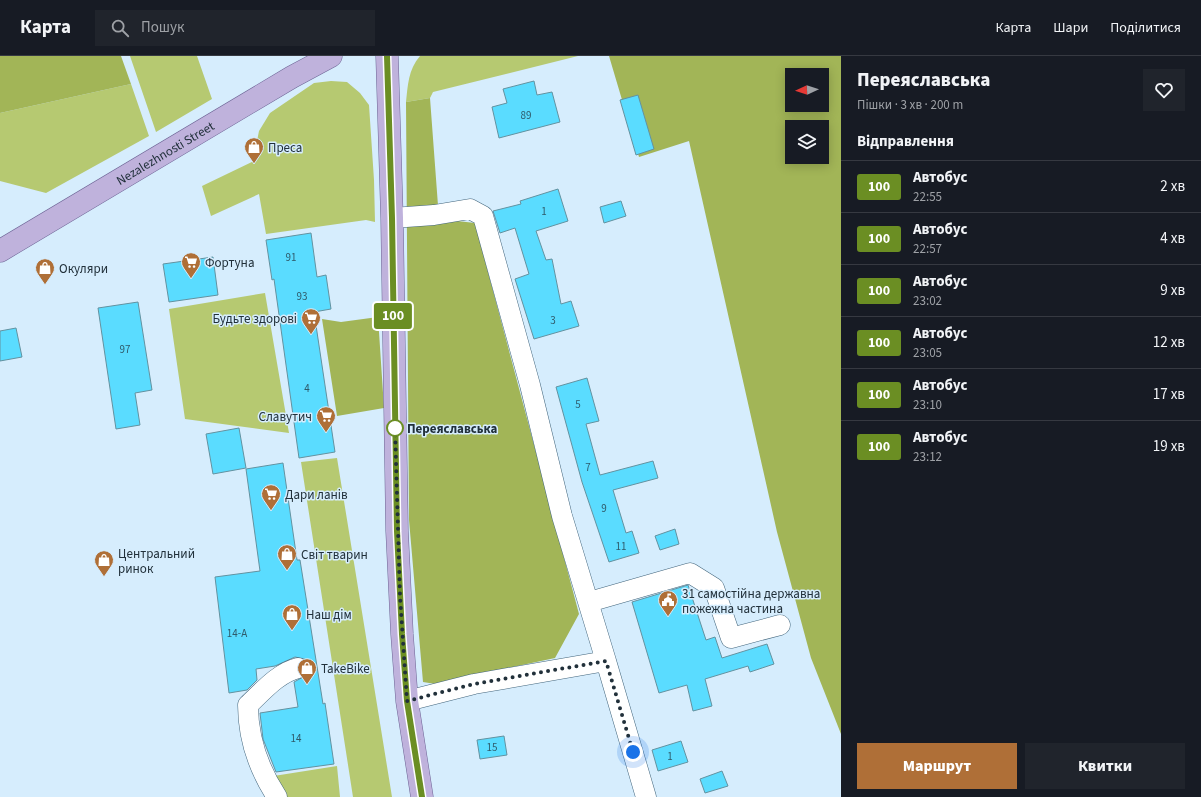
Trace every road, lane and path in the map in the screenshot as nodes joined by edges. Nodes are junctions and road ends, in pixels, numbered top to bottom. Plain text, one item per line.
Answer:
1 (331, 56) edge
2 (387, 56) edge
3 (392, 218) junction
4 (0, 251) edge
5 (589, 602) junction
6 (780, 625) dead end
7 (606, 661) junction
8 (298, 668) dead end
9 (407, 701) junction
10 (276, 797) edge
11 (422, 797) edge
12 (646, 797) edge

1 - 4 main road, Nezalezhnosti Street
2 - 3 main road
3 - 5 street
3 - 9 main road
5 - 6 street
5 - 7 street
7 - 9 street
7 - 12 street
8 - 10 street
9 - 11 main road

